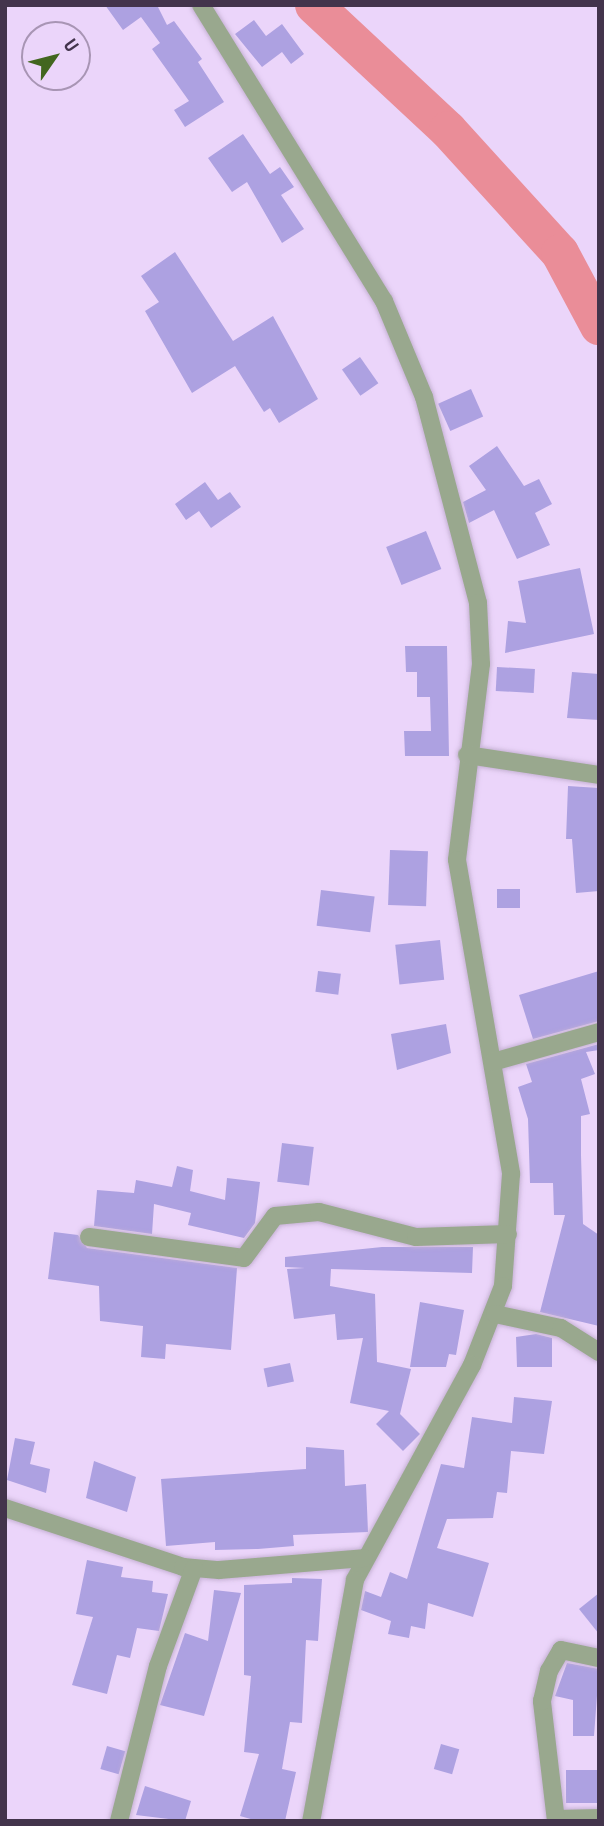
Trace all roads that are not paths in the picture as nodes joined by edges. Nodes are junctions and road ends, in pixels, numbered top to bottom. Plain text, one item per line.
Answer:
1 (201, 5) edge
2 (467, 755) junction
3 (599, 775) edge
4 (599, 1032) edge
5 (493, 1062) junction
6 (508, 1234) junction
7 (89, 1237) dead end
8 (495, 1314) junction
9 (599, 1352) edge
10 (5, 1508) edge
11 (364, 1559) junction
12 (194, 1568) junction
13 (599, 1658) edge
14 (599, 1818) edge
15 (556, 1820) edge
16 (119, 1821) edge
17 (311, 1821) edge

1 - 2 street
2 - 3 street
2 - 5 street
4 - 5 street
5 - 6 street
6 - 7 street
6 - 8 street
8 - 9 street
8 - 11 street
10 - 12 street
11 - 12 street
11 - 17 street
12 - 16 street
13 - 15 street
14 - 15 street

